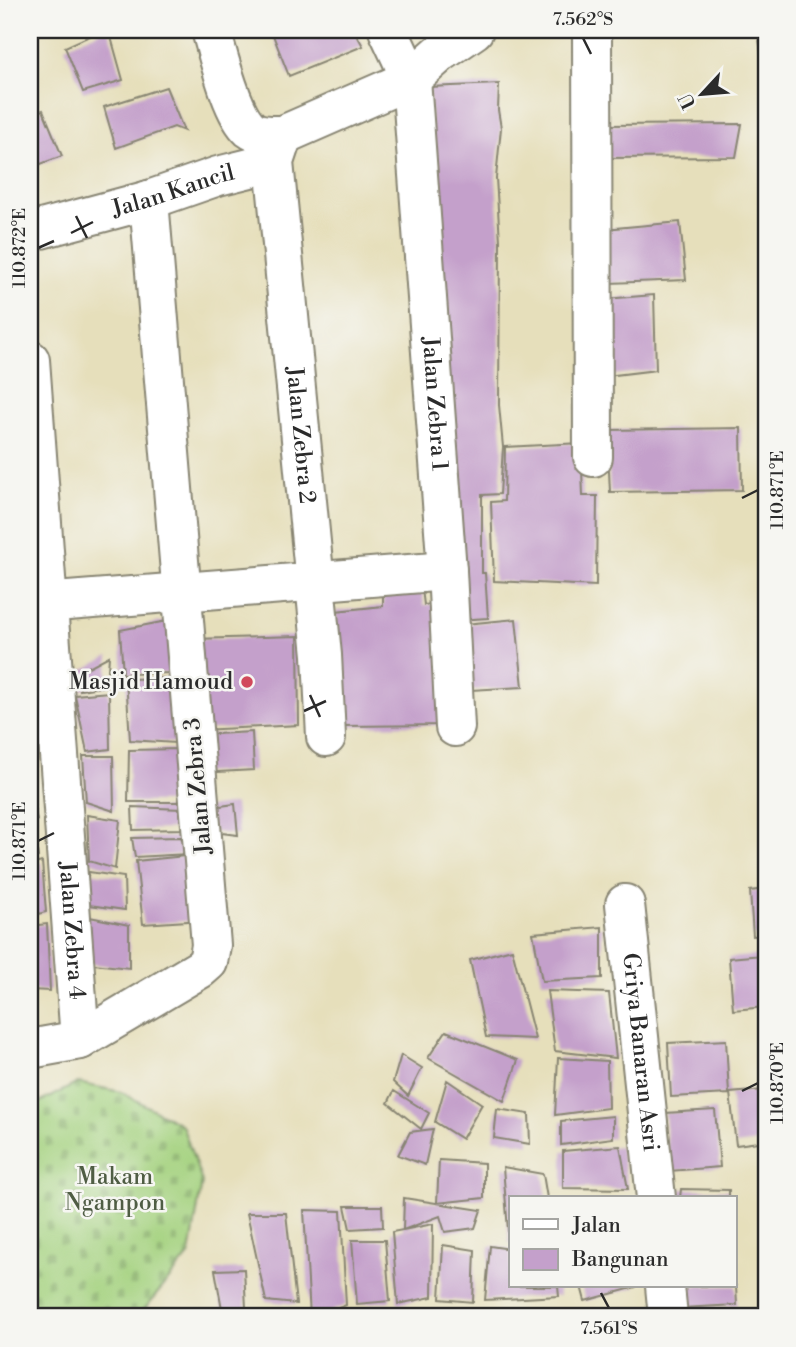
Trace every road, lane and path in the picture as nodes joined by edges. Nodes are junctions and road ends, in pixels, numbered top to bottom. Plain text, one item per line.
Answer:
1 (211, 30) edge
2 (387, 30) edge
3 (474, 30) edge
4 (592, 30) edge
5 (411, 79) junction
6 (278, 149) junction
7 (149, 200) junction
8 (30, 232) edge
9 (30, 360) edge
10 (593, 457) dead end
11 (447, 571) junction
12 (315, 581) junction
13 (182, 592) junction
14 (38, 603) edge
15 (455, 727) dead end
16 (326, 737) dead end
17 (625, 904) dead end
18 (80, 1040) junction
19 (30, 1049) edge
20 (656, 1196) edge
21 (665, 1288) edge
22 (668, 1317) edge

1 - 6 street
2 - 5 street
3 - 5 street, Jalan Kancil
4 - 10 street
5 - 6 street, Jalan Kancil
5 - 11 street, Jalan Zebra 1
6 - 7 street, Jalan Kancil
6 - 12 street, Jalan Zebra 2
7 - 8 street, Jalan Kancil
7 - 13 street, Jalan Zebra 3
9 - 14 street, Jalan Zebra 4
11 - 12 street
11 - 15 street, Jalan Zebra 1
12 - 13 street
12 - 16 street, Jalan Zebra 2
13 - 14 street
13 - 18 street, Jalan Zebra 3
14 - 18 street, Jalan Zebra 4
17 - 20 street, Griya Banaran Asri
18 - 19 street, Jalan Zebra 3
21 - 22 street

